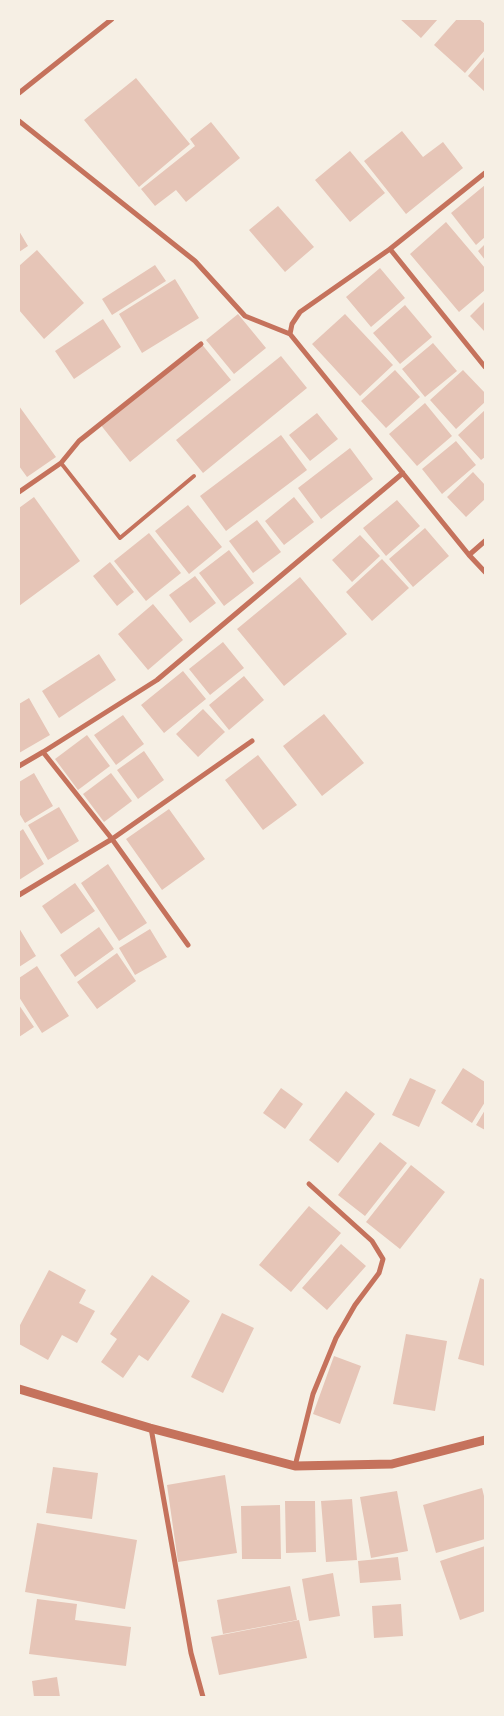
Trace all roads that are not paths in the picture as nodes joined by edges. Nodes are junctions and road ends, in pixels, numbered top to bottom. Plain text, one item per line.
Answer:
1 (112, 19) edge
2 (19, 93) edge
3 (19, 121) edge
4 (485, 173) edge
5 (390, 249) junction
6 (290, 334) junction
7 (201, 344) dead end
8 (485, 367) edge
9 (61, 463) junction
10 (404, 473) junction
11 (194, 476) dead end
12 (19, 492) edge
13 (485, 541) edge
14 (469, 555) junction
15 (485, 572) edge
16 (252, 741) dead end
17 (43, 752) junction
18 (19, 766) edge
19 (112, 839) junction
20 (19, 895) edge
21 (188, 945) dead end
22 (309, 1184) dead end
23 (19, 1389) edge
24 (150, 1428) junction
25 (485, 1440) edge
26 (295, 1466) junction
27 (203, 1697) edge

1 - 2 street
3 - 6 street
4 - 5 street
5 - 6 street
5 - 8 street
6 - 10 street
7 - 9 street
9 - 11 lane
9 - 12 street
10 - 14 street
10 - 17 street
13 - 14 street
14 - 15 street
16 - 19 street
17 - 18 street
17 - 19 street
19 - 20 street
19 - 21 street
22 - 26 street
23 - 24 street
24 - 26 street
24 - 27 street
25 - 26 street

